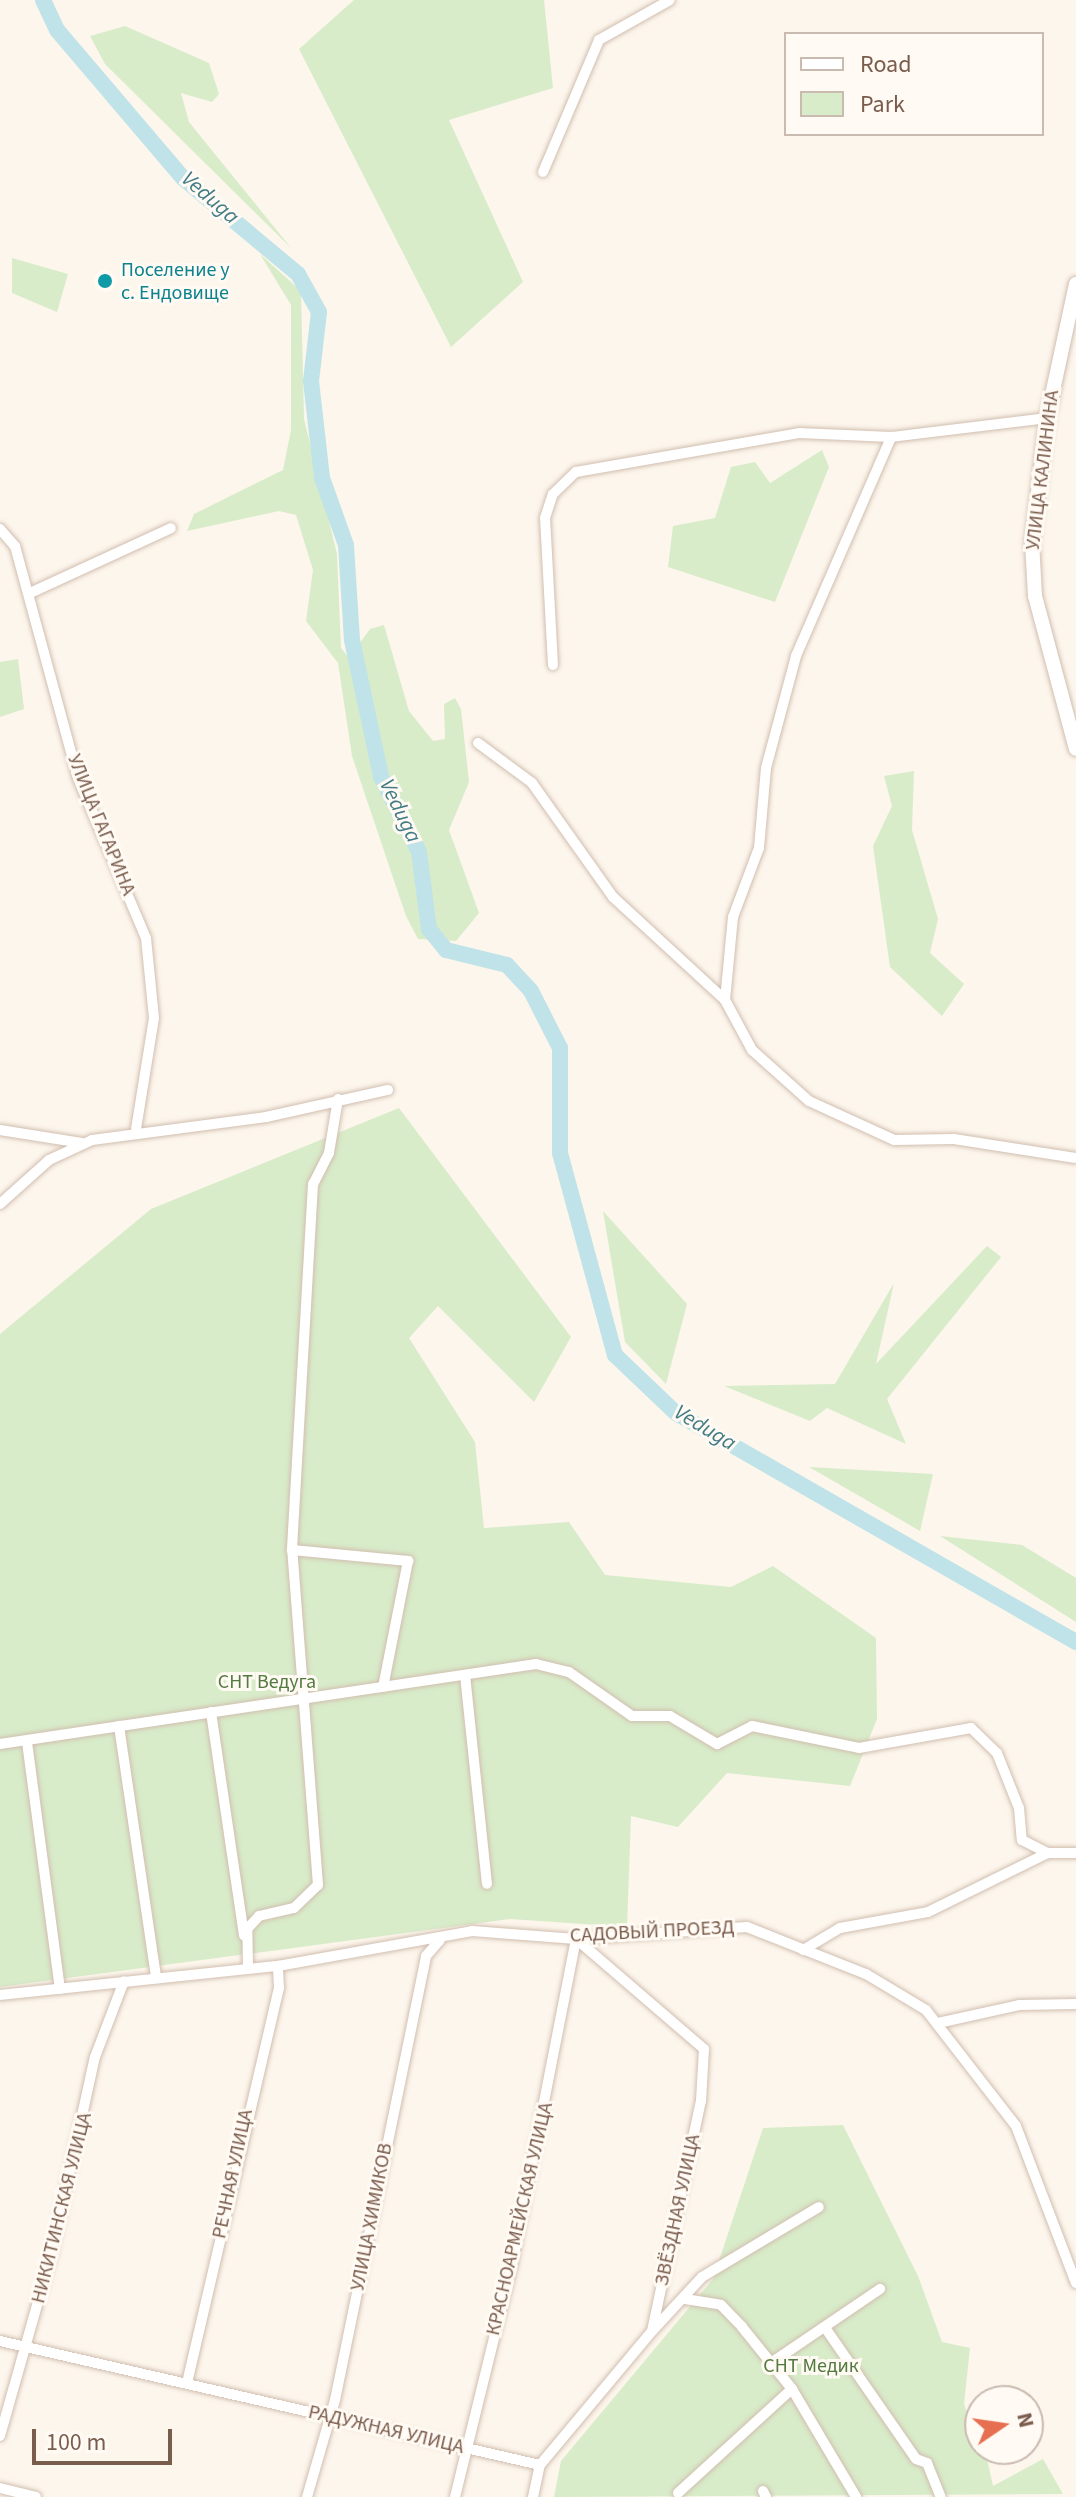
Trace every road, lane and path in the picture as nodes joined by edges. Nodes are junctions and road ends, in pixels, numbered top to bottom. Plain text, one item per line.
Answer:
1 (670, 0) edge
2 (543, 172) dead end
3 (1076, 284) edge
4 (1047, 418) junction
5 (891, 437) junction
6 (171, 528) dead end
7 (0, 529) edge
8 (30, 593) junction
9 (553, 665) dead end
10 (478, 743) dead end
11 (1076, 749) edge
12 (725, 1000) junction
13 (388, 1090) dead end
14 (338, 1099) junction
15 (136, 1129) junction
16 (0, 1130) edge
17 (84, 1143) junction
18 (1076, 1158) edge
19 (0, 1204) edge
20 (292, 1550) junction
21 (465, 1675) junction
22 (383, 1687) junction
23 (299, 1699) junction
24 (211, 1712) junction
25 (119, 1726) junction
26 (27, 1742) junction
27 (0, 1744) edge
28 (1048, 1853) junction
29 (1076, 1853) edge
30 (487, 1884) dead end
31 (576, 1939) junction
32 (440, 1940) junction
33 (244, 1941) junction
34 (803, 1950) junction
35 (278, 1966) junction
36 (248, 1968) junction
37 (156, 1977) junction
38 (124, 1981) junction
39 (60, 1989) junction
40 (0, 1995) edge
41 (1076, 2004) edge
42 (938, 2023) junction
43 (819, 2207) dead end
44 (1076, 2283) edge
45 (880, 2289) dead end
46 (685, 2299) junction
47 (826, 2329) junction
48 (652, 2331) junction
49 (0, 2341) edge
50 (26, 2351) junction
51 (771, 2363) junction
52 (187, 2383) junction
53 (792, 2389) junction
54 (328, 2418) junction
55 (0, 2436) edge
56 (465, 2447) junction
57 (540, 2465) junction
58 (0, 2488) edge
59 (678, 2493) dead end
60 (36, 2497) edge
61 (307, 2497) edge
62 (455, 2497) edge
63 (533, 2497) edge
64 (856, 2497) edge
65 (941, 2497) edge

1 - 2 street
3 - 4 street, УЛИЦА КАЛИНИНА
4 - 5 street
4 - 11 street, УЛИЦА КАЛИНИНА
5 - 9 street
5 - 12 street
6 - 8 street
7 - 8 street, УЛИЦА ГАГАРИНА
8 - 15 street, УЛИЦА ГАГАРИНА
10 - 12 street
12 - 18 street
13 - 14 street
14 - 15 street
14 - 20 street
15 - 17 street
16 - 17 street
17 - 19 street
20 - 22 street
20 - 23 street
21 - 22 street
21 - 28 street
21 - 30 street
22 - 23 street
23 - 24 street
23 - 33 street
24 - 25 street
24 - 33 street
25 - 26 street
25 - 37 street
26 - 27 street
26 - 39 street
28 - 29 street
28 - 34 street
31 - 32 street, САДОВЫЙ ПРОЕЗД
31 - 34 street, САДОВЫЙ ПРОЕЗД
31 - 48 street, ЗВЁЗДНАЯ УЛИЦА
31 - 56 street, КРАСНОАРМЕЙСКАЯ УЛИЦА
32 - 35 street, САДОВЫЙ ПРОЕЗД
32 - 54 street, УЛИЦА ХИМИКОВ
33 - 36 street
34 - 42 street, САДОВЫЙ ПРОЕЗД
35 - 36 street, САДОВЫЙ ПРОЕЗД
35 - 52 street, РЕЧНАЯ УЛИЦА
36 - 37 street, САДОВЫЙ ПРОЕЗД
37 - 38 street, САДОВЫЙ ПРОЕЗД
38 - 39 street, САДОВЫЙ ПРОЕЗД
38 - 50 street, НИКИТИНСКАЯ УЛИЦА
39 - 40 street, САДОВЫЙ ПРОЕЗД
41 - 42 street
42 - 44 street, САДОВЫЙ ПРОЕЗД
43 - 46 street
45 - 47 street
46 - 48 street
46 - 51 street
47 - 51 street
47 - 65 street
48 - 57 street, ЗВЁЗДНАЯ УЛИЦА
49 - 50 street, РАДУЖНАЯ УЛИЦА
50 - 52 street, РАДУЖНАЯ УЛИЦА
50 - 55 street, НИКИТИНСКАЯ УЛИЦА
51 - 53 street
52 - 54 street, РАДУЖНАЯ УЛИЦА
53 - 59 street
53 - 64 street
54 - 56 street, РАДУЖНАЯ УЛИЦА
54 - 61 street, УЛИЦА ХИМИКОВ
56 - 57 street, РАДУЖНАЯ УЛИЦА
56 - 62 street, КРАСНОАРМЕЙСКАЯ УЛИЦА
57 - 63 street, ЗВЁЗДНАЯ УЛИЦА
58 - 60 street

